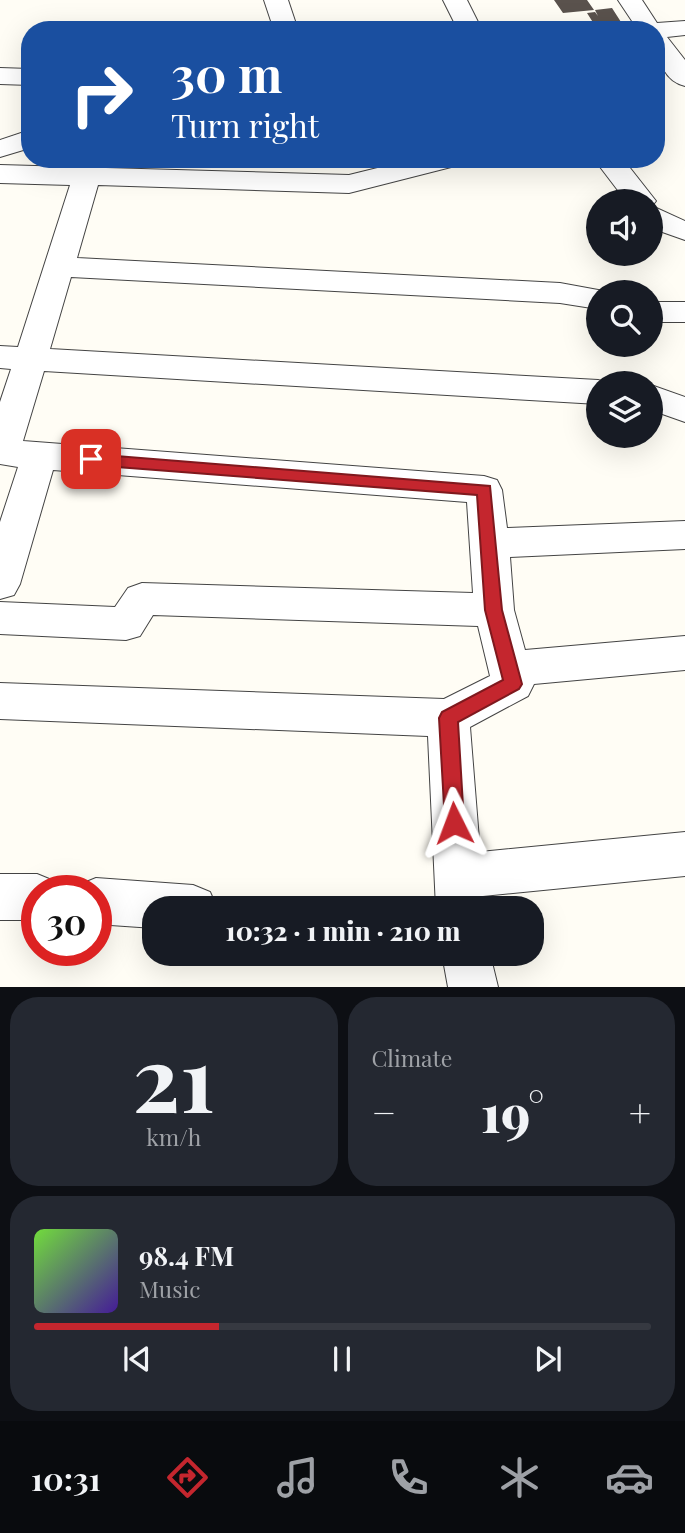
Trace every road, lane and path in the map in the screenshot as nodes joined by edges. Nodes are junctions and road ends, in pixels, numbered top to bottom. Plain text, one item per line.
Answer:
1 (276, 0) edge
2 (455, 0) edge
3 (630, 0) edge
4 (283, 21) edge
5 (466, 21) edge
6 (644, 21) edge
7 (685, 28) edge
8 (665, 29) edge
9 (665, 50) edge
10 (0, 76) edge
11 (21, 77) edge
12 (685, 78) edge
13 (21, 141) edge
14 (0, 149) edge
15 (413, 168) edge
16 (615, 168) edge
17 (0, 174) edge
18 (86, 178) junction
19 (632, 189) edge
20 (663, 222) edge
21 (685, 231) edge
22 (59, 267) junction
23 (586, 297) edge
24 (663, 312) edge
25 (685, 312) edge
26 (15, 358) edge
27 (586, 391) edge
28 (663, 402) edge
29 (685, 410) edge
30 (1, 452) edge
31 (38, 456) junction
32 (685, 535) edge
33 (491, 543) junction
34 (0, 584) edge
35 (494, 610) junction
36 (0, 618) edge
37 (685, 653) edge
38 (509, 669) junction
39 (0, 701) edge
40 (448, 718) junction
41 (685, 854) edge
42 (459, 892) edge
43 (0, 897) edge
44 (21, 897) edge
45 (112, 902) edge
46 (142, 904) edge
47 (468, 966) edge
48 (472, 987) edge

1 - 4 street
2 - 5 street
3 - 6 street
7 - 8 street
9 - 12 street
10 - 11 street
13 - 14 street
15 - 18 street
16 - 19 street
17 - 18 street
18 - 22 street
20 - 21 street
22 - 23 street
22 - 26 street
24 - 25 street
26 - 27 street
26 - 30 street
28 - 29 street
30 - 31 street
31 - 33 street
31 - 34 street
32 - 33 street
33 - 35 street
35 - 36 street
35 - 38 street
37 - 38 street
38 - 40 street
39 - 40 street
40 - 42 street
41 - 42 street
43 - 44 street
45 - 46 street
47 - 48 street

